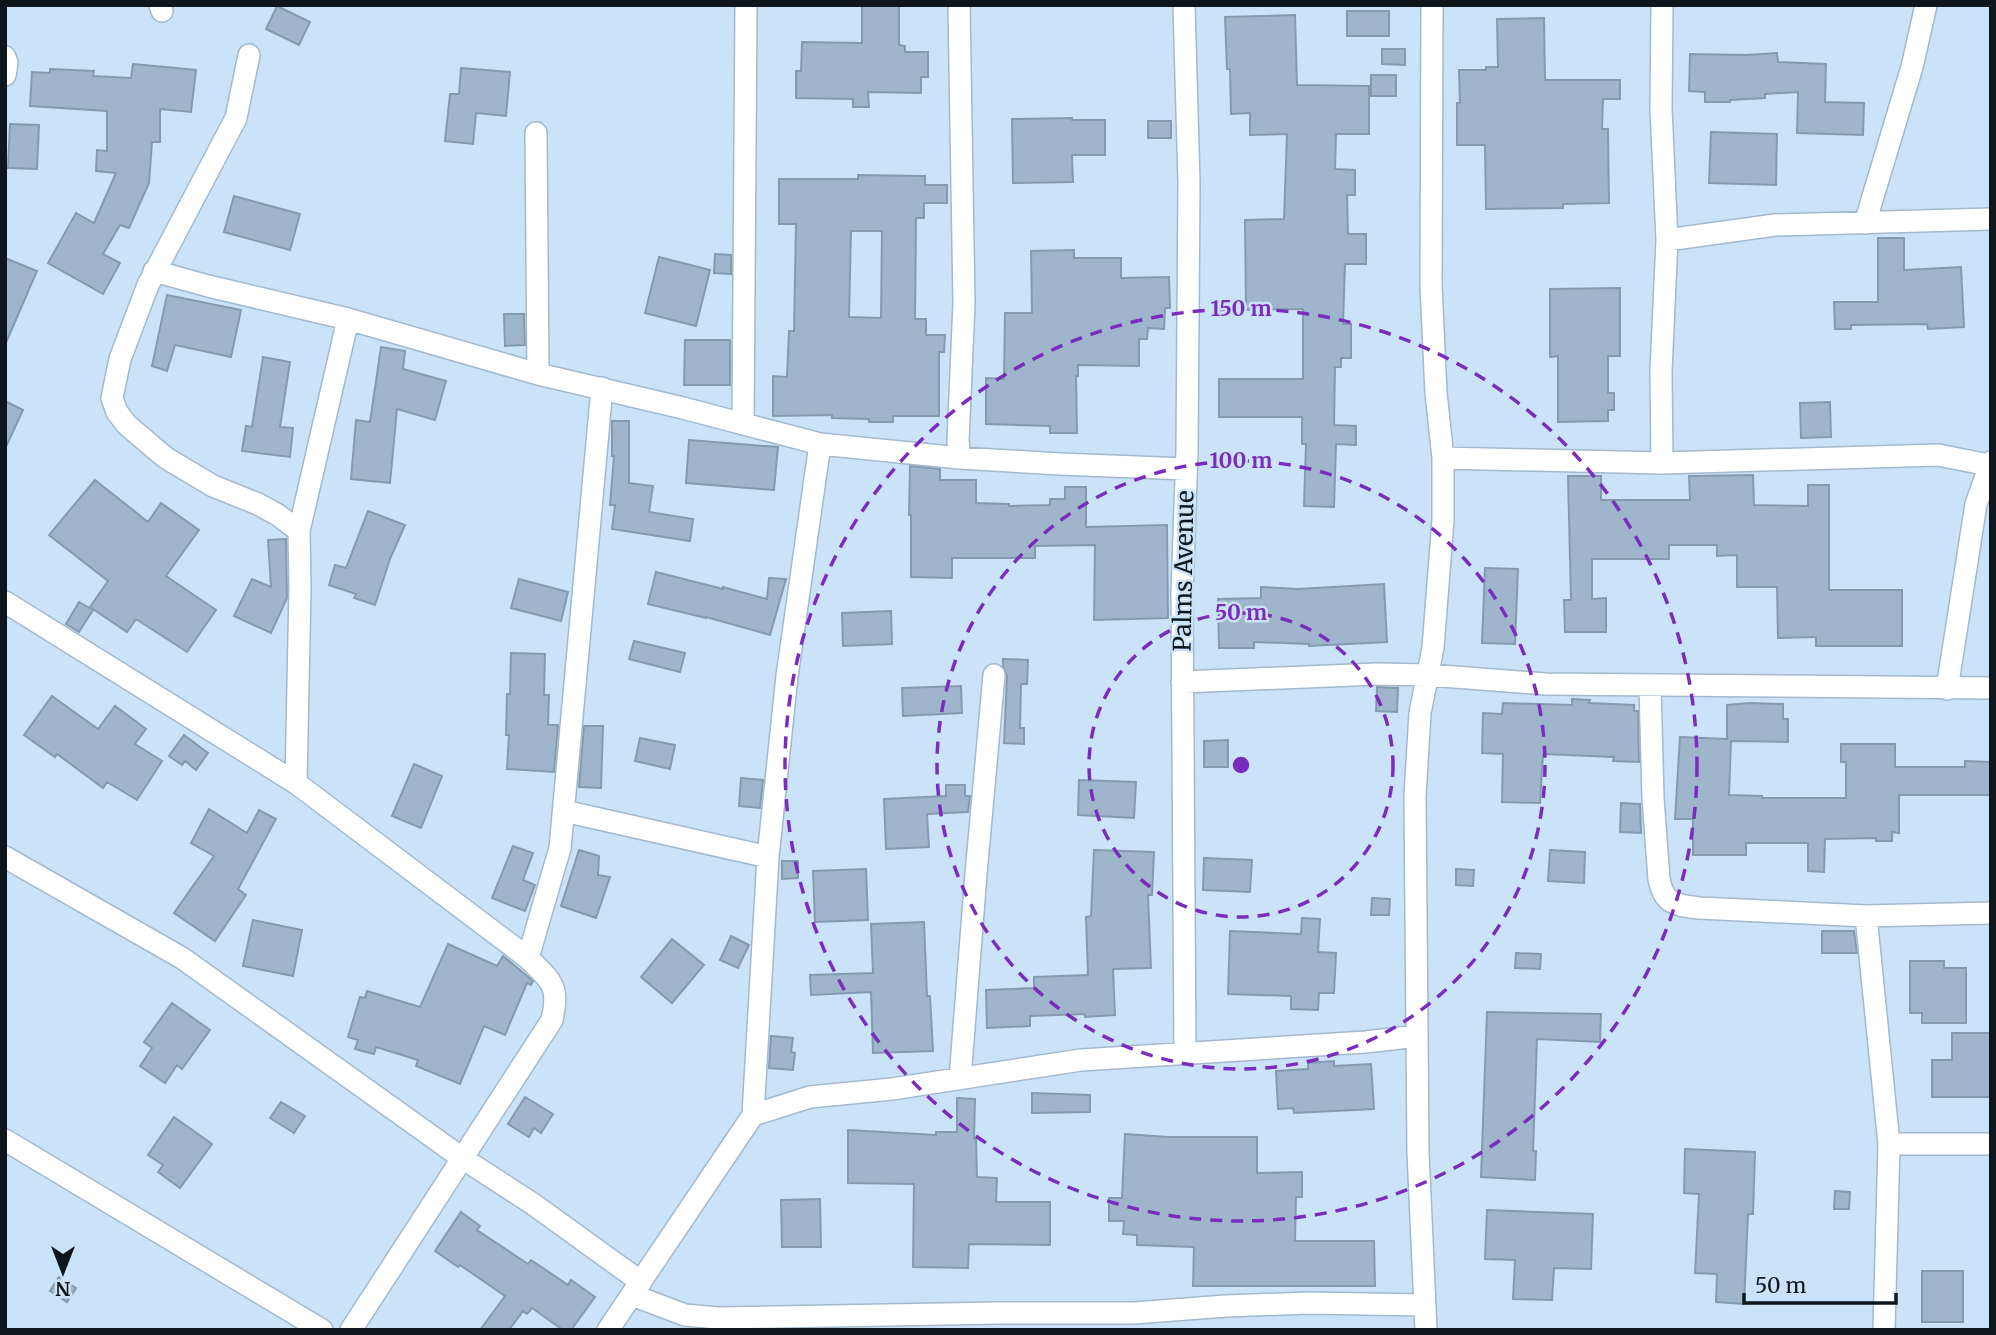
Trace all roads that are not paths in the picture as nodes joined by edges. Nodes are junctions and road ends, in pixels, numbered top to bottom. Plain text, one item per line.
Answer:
1 (746, 5) edge
2 (959, 5) edge
3 (1184, 5) edge
4 (1432, 5) edge
5 (1662, 5) edge
6 (1926, 5) edge
7 (249, 55) dead end
8 (5, 57) edge
9 (5, 75) edge
10 (536, 133) dead end
11 (1991, 219) edge
12 (1865, 223) junction
13 (1667, 240) junction
14 (154, 271) junction
15 (348, 319) junction
16 (538, 374) junction
17 (602, 388) junction
18 (743, 424) junction
19 (820, 444) junction
20 (960, 458) junction
21 (1443, 458) junction
22 (1662, 463) junction
23 (1990, 464) edge
24 (1186, 469) junction
25 (299, 531) junction
26 (5, 603) edge
27 (994, 675) dead end
28 (1429, 675) junction
29 (1182, 682) junction
30 (1650, 686) junction
31 (1991, 688) edge
32 (1947, 689) junction
33 (296, 783) junction
34 (564, 811) junction
35 (5, 857) edge
36 (768, 857) junction
37 (1991, 913) edge
38 (1866, 916) junction
39 (528, 958) junction
40 (1417, 1036) junction
41 (1185, 1053) junction
42 (960, 1079) junction
43 (753, 1115) junction
44 (5, 1140) edge
45 (1889, 1143) junction
46 (1991, 1144) edge
47 (462, 1158) junction
48 (637, 1288) junction
49 (1424, 1305) junction
50 (992, 1322) edge
51 (322, 1330) edge
52 (351, 1330) edge
53 (608, 1330) edge
54 (1426, 1330) edge
55 (1884, 1330) edge

1 - 18 street
2 - 20 street
3 - 24 street, Palms Avenue
4 - 21 street
5 - 13 street
6 - 12 street
7 - 14 street
8 - 9 street
10 - 16 street
11 - 12 street
12 - 13 street
13 - 22 street
14 - 15 street
14 - 25 street
15 - 16 street
15 - 25 street
16 - 17 street
17 - 18 street
17 - 34 street
18 - 19 street
19 - 20 street
19 - 36 street
20 - 24 street
21 - 22 street
21 - 28 street
22 - 23 street
23 - 32 street
24 - 29 street, Palms Avenue
25 - 33 street
26 - 33 street
27 - 42 street
28 - 29 street
28 - 30 street
28 - 40 street
29 - 41 street, Palms Avenue
30 - 32 street
30 - 38 street
31 - 32 street
33 - 39 street
34 - 36 street
34 - 39 street
35 - 47 street
36 - 43 street
37 - 38 street
38 - 45 street
39 - 47 street
40 - 41 street
40 - 49 street
41 - 42 street
42 - 43 street
43 - 48 street
44 - 51 street
45 - 46 street
45 - 55 street
47 - 48 street
47 - 52 street
48 - 50 street
48 - 53 street
49 - 50 street
49 - 54 street

